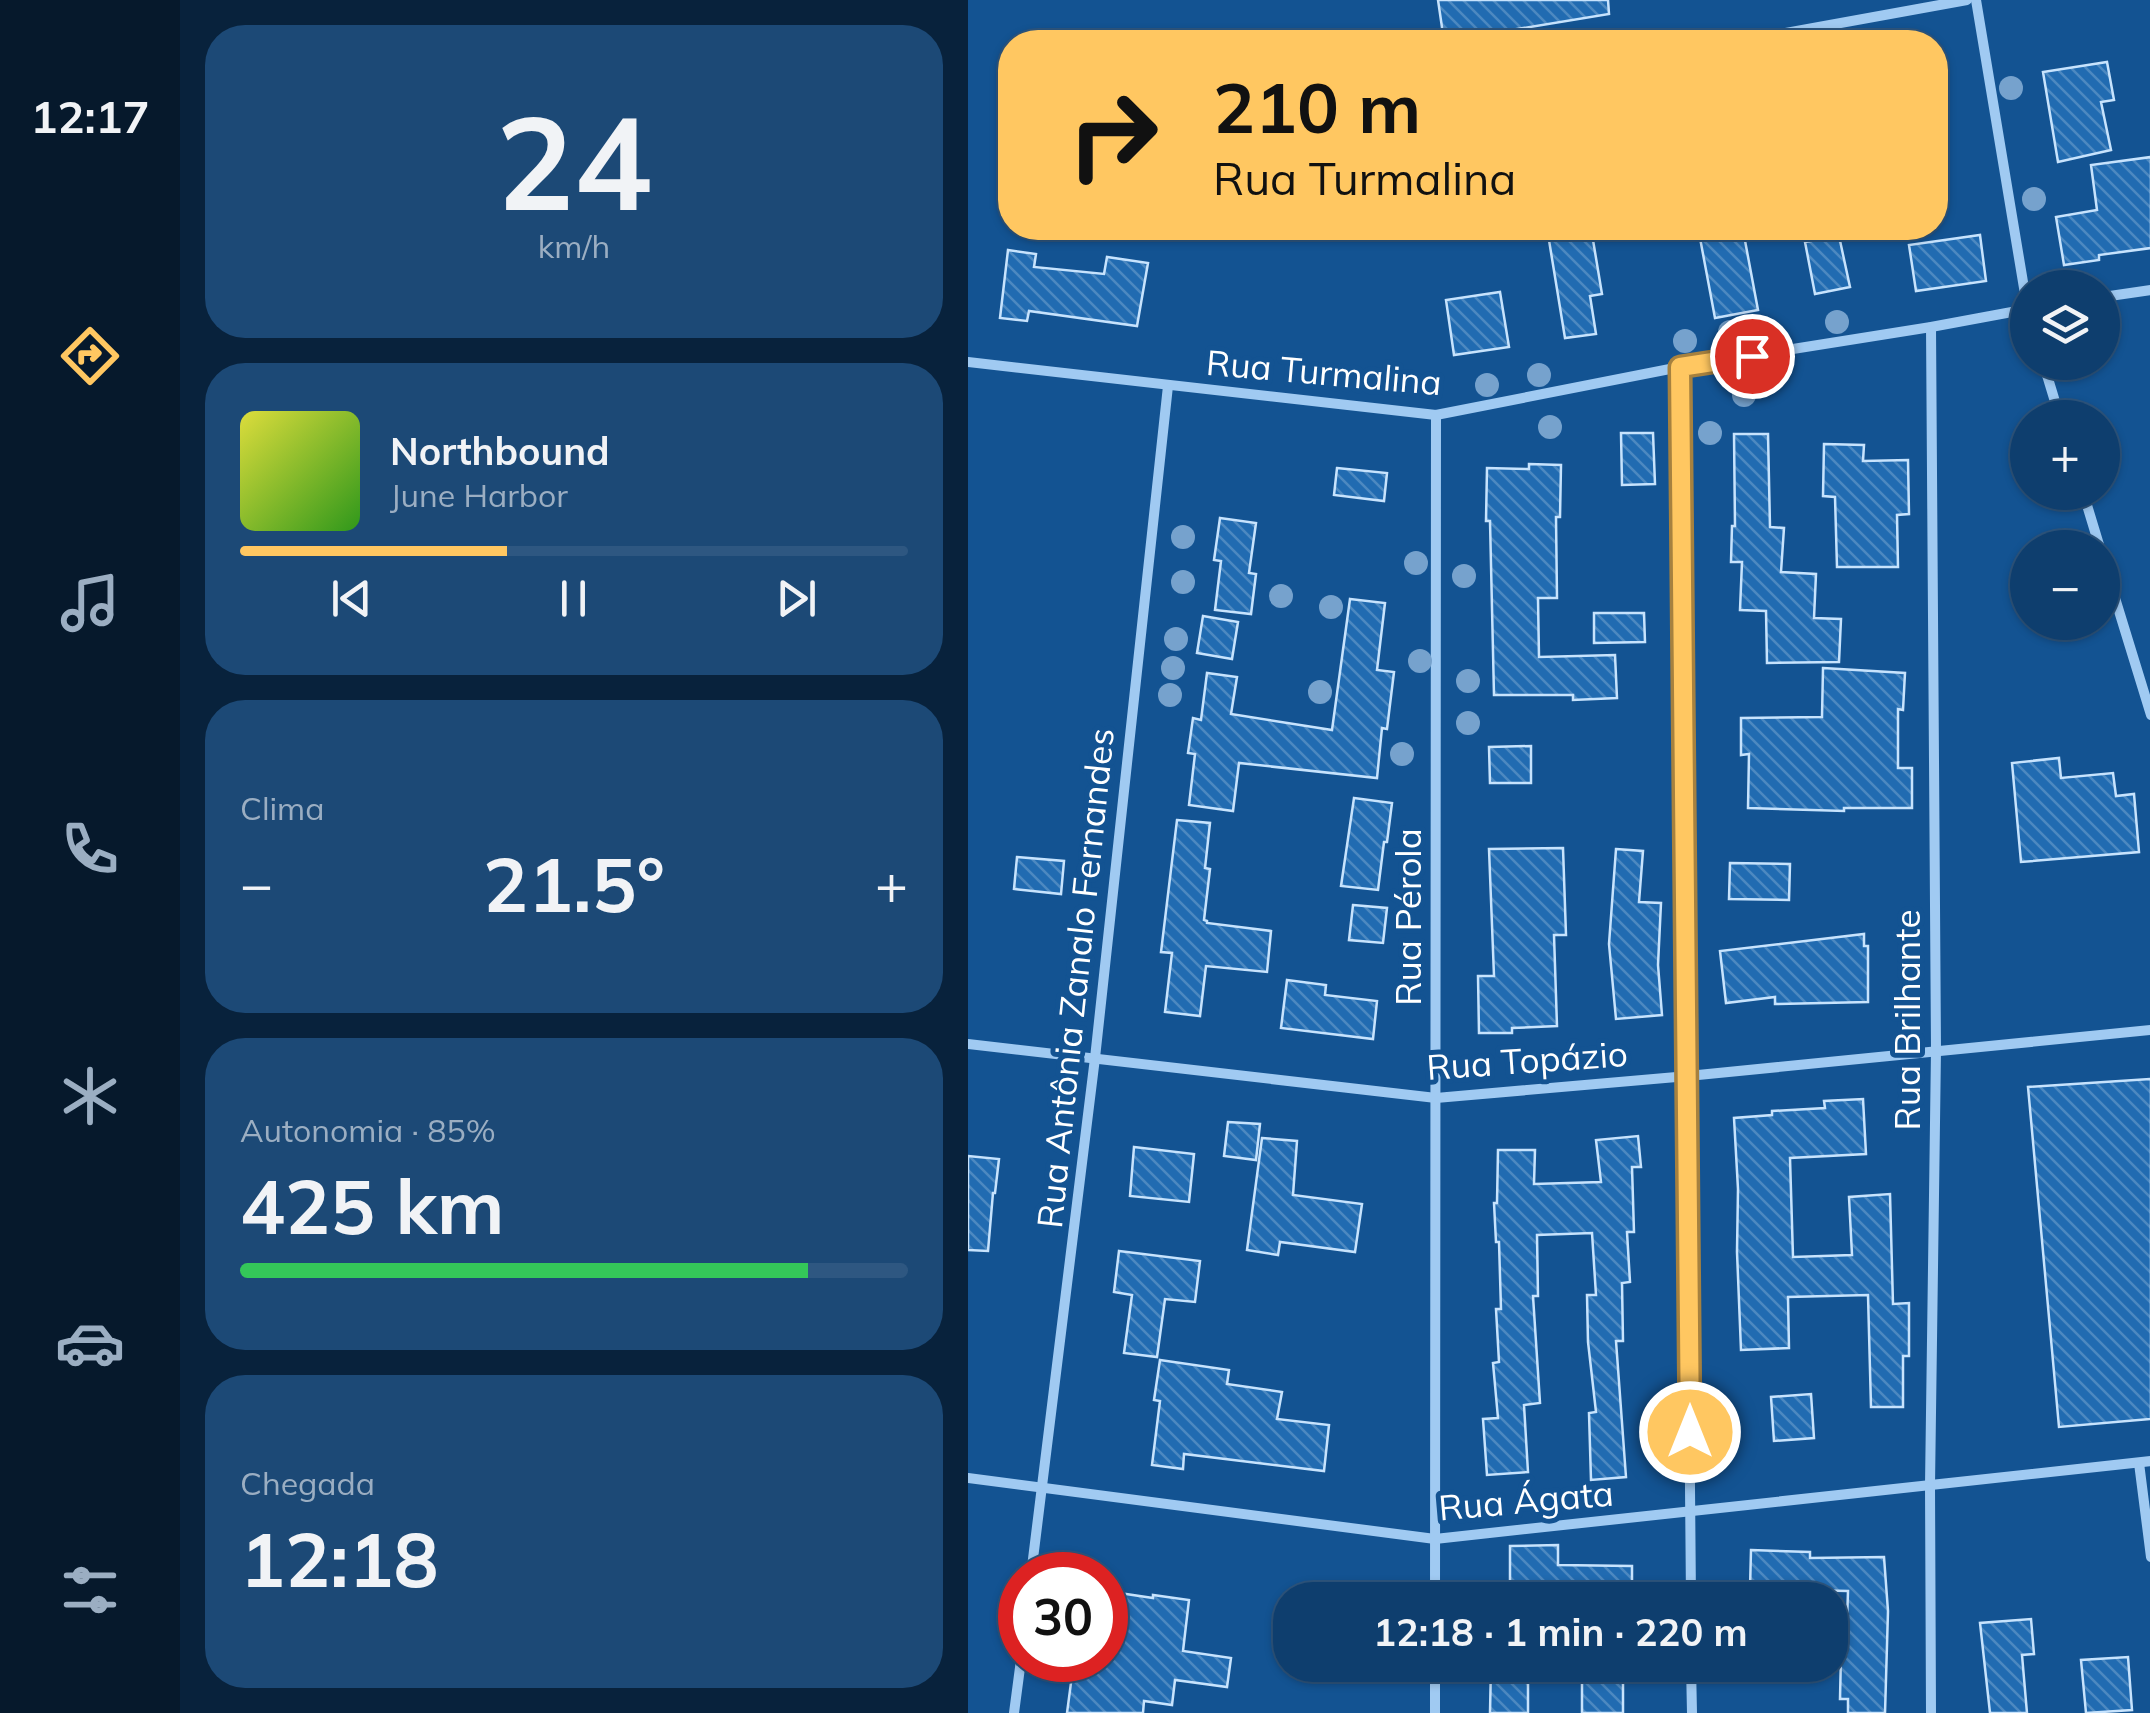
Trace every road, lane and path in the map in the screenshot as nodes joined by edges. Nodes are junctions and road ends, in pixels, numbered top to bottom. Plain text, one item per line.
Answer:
1 (1967, 0) edge
2 (1976, 0) edge
3 (1802, 30) edge
4 (2021, 270) edge
5 (2150, 290) edge
6 (2120, 294) edge
7 (2010, 313) edge
8 (1932, 327) junction
9 (968, 362) edge
10 (1680, 367) junction
11 (1168, 386) junction
12 (1436, 415) junction
13 (2120, 615) edge
14 (2150, 715) edge
15 (2150, 1030) edge
16 (968, 1044) edge
17 (1936, 1050) junction
18 (1095, 1058) junction
19 (1688, 1076) junction
20 (1436, 1098) junction
21 (2145, 1462) edge
22 (968, 1478) edge
23 (1930, 1485) junction
24 (1042, 1488) junction
25 (1690, 1511) junction
26 (1435, 1539) junction
27 (1034, 1552) edge
28 (2150, 1558) edge
29 (1435, 1582) edge
30 (1691, 1582) edge
31 (1018, 1682) edge
32 (1435, 1682) edge
33 (1691, 1682) edge
34 (1014, 1713) edge
35 (1435, 1713) edge
36 (1692, 1713) edge
37 (1932, 1713) edge

1 - 3 street
2 - 4 street
5 - 6 street
7 - 8 street, Rua Turmalina
8 - 10 street, Rua Turmalina
8 - 17 street, Rua Brilhante
9 - 11 street, Rua Turmalina
10 - 12 street, Rua Turmalina
10 - 19 street
11 - 12 street, Rua Turmalina
11 - 18 street, Rua Antônia Zanalo Fernandes
12 - 20 street, Rua Pérola
13 - 14 street
15 - 17 street, Rua Topázio
16 - 18 street, Rua Topázio
17 - 19 street, Rua Topázio
17 - 23 street, Rua Brilhante
18 - 20 street, Rua Topázio
18 - 24 street, Rua Antônia Zanalo Fernandes
19 - 20 street, Rua Topázio
19 - 25 street
20 - 26 street, Rua Pérola
21 - 23 street, Rua Ágata
21 - 28 street
22 - 24 street, Rua Ágata
23 - 25 street, Rua Ágata
23 - 37 street, Rua Brilhante
24 - 26 street, Rua Ágata
24 - 27 street, Rua Antônia Zanalo Fernandes
25 - 26 street, Rua Ágata
25 - 30 street
26 - 29 street, Rua Pérola
31 - 34 street
32 - 35 street
33 - 36 street

